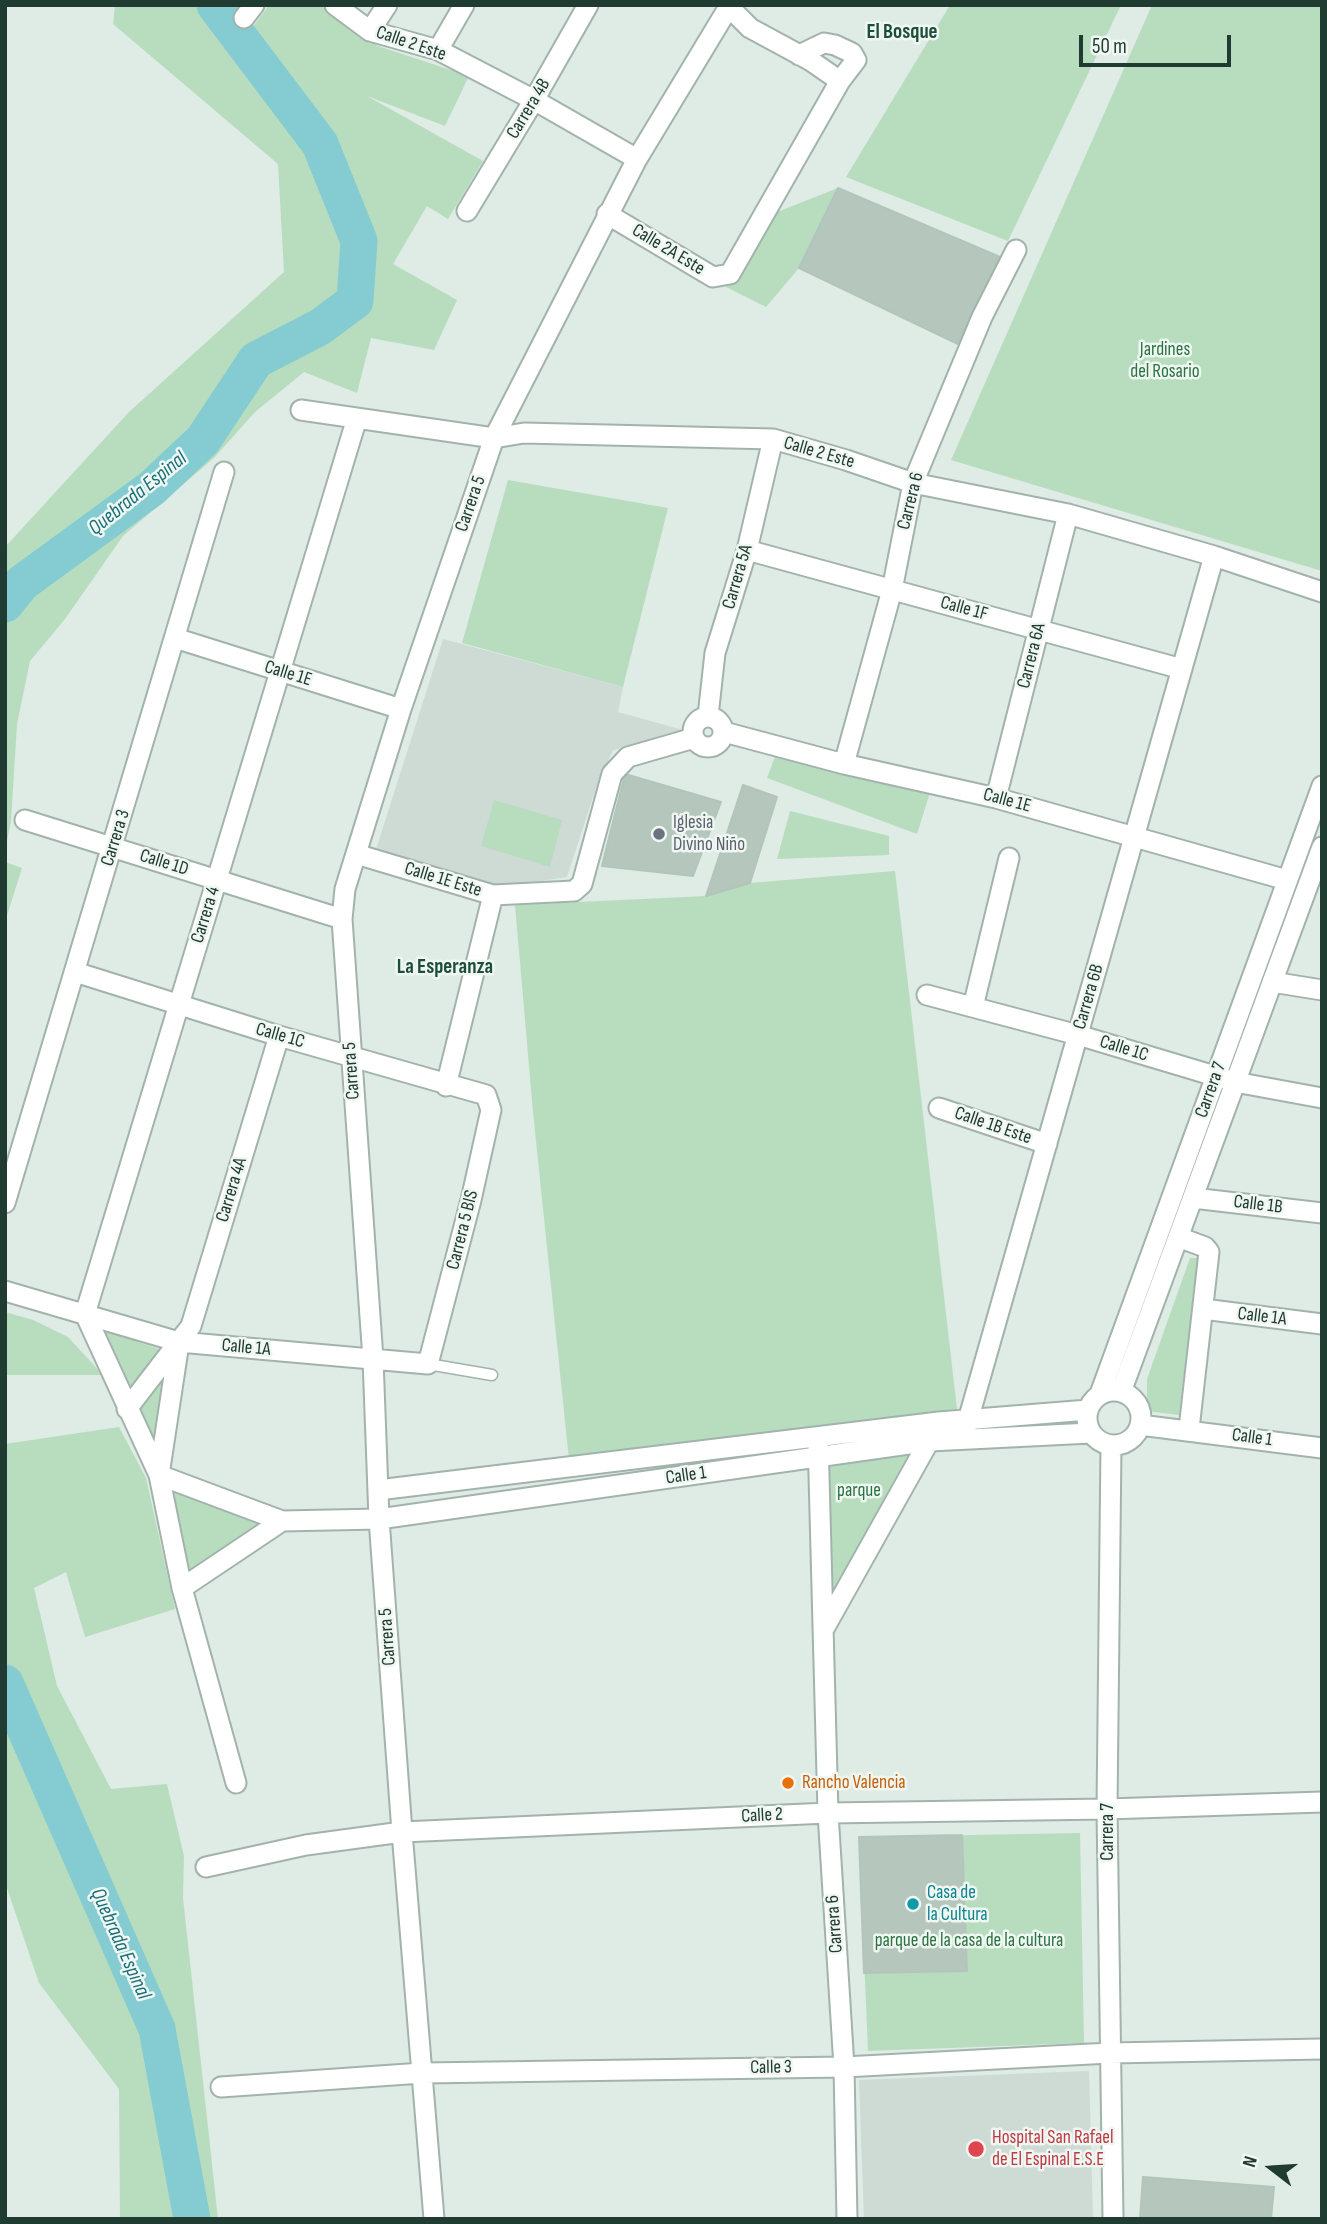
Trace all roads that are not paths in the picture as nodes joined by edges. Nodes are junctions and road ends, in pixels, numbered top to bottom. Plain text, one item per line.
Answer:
1 (335, 5) edge
2 (387, 5) edge
3 (464, 5) edge
4 (588, 5) edge
5 (729, 6) edge
6 (370, 30) junction
7 (438, 50) junction
8 (799, 55) junction
9 (840, 82) junction
10 (534, 100) junction
11 (637, 159) junction
12 (467, 211) dead end
13 (607, 215) junction
14 (1016, 250) dead end
15 (301, 410) dead end
16 (357, 418) junction
17 (494, 438) junction
18 (773, 439) junction
19 (224, 472) dead end
20 (913, 483) junction
21 (1068, 514) junction
22 (747, 550) junction
23 (1214, 556) junction
24 (892, 590) junction
25 (1322, 592) edge
26 (1039, 629) junction
27 (175, 638) junction
28 (1182, 669) junction
29 (280, 671) junction
30 (401, 709) junction
31 (708, 716) junction
32 (723, 732) junction
33 (694, 738) junction
34 (844, 764) junction
35 (1322, 786) edge
36 (996, 798) junction
37 (25, 820) dead end
38 (1134, 837) junction
39 (113, 847) junction
40 (1322, 847) edge
41 (356, 854) junction
42 (1009, 858) dead end
43 (217, 880) junction
44 (1287, 880) junction
45 (1315, 885) edge
46 (493, 895) junction
47 (342, 919) junction
48 (75, 972) junction
49 (1272, 982) junction
50 (1322, 990) edge
51 (926, 995) dead end
52 (179, 1005) junction
53 (973, 1007) junction
54 (1078, 1035) junction
55 (279, 1036) junction
56 (351, 1055) junction
57 (1215, 1077) junction
58 (1235, 1083) junction
59 (446, 1086) junction
60 (486, 1096) joint
61 (1322, 1098) edge
62 (939, 1108) dead end
63 (1047, 1144) junction
64 (1194, 1198) junction
65 (5, 1203) edge
66 (1322, 1213) edge
67 (1178, 1237) junction
68 (5, 1292) edge
69 (1203, 1309) junction
70 (85, 1314) junction
71 (1322, 1324) edge
72 (179, 1342) junction
73 (373, 1359) junction
74 (428, 1364) junction
75 (492, 1375) dead end
76 (1121, 1392) junction
77 (1094, 1402) junction
78 (127, 1409) junction
79 (939, 1422) junction
80 (1140, 1425) junction
81 (966, 1429) junction
82 (1189, 1429) junction
83 (1091, 1433) junction
84 (818, 1438) junction
85 (930, 1441) junction
86 (1111, 1445) junction
87 (1322, 1448) edge
88 (817, 1458) junction
89 (159, 1475) junction
90 (378, 1490) junction
91 (379, 1519) junction
92 (282, 1521) junction
93 (182, 1588) junction
94 (824, 1628) junction
95 (236, 1783) dead end
96 (1322, 1802) edge
97 (1107, 1809) junction
98 (828, 1813) junction
99 (402, 1832) junction
100 (206, 1867) dead end
101 (1322, 2049) edge
102 (1110, 2053) junction
103 (844, 2067) junction
104 (422, 2073) junction
105 (221, 2087) dead end
106 (434, 2219) edge
107 (847, 2219) edge
108 (1113, 2219) edge

1 - 6 street, Calle 2 Este
2 - 6 street
3 - 7 street
4 - 10 street, Carrera 4B
5 - 8 street
5 - 11 street, Carrera 5
6 - 7 street, Calle 2 Este
7 - 10 street, Calle 2 Este
8 - 9 street
8 - 9 street
9 - 13 street, Calle 2A Este
10 - 11 street, Calle 2 Este
10 - 12 street, Carrera 4B
11 - 13 street, Carrera 5
13 - 17 street, Carrera 5
14 - 20 street, Carrera 6
15 - 16 street, Calle 2 Este
16 - 17 street, Calle 2 Este
16 - 29 street, Carrera 4
17 - 18 street, Calle 2 Este
17 - 30 street, Carrera 5
18 - 20 street, Calle 2 Este
18 - 22 street, Carrera 5A
19 - 27 street, Carrera 3
20 - 21 street, Calle 2 Este
20 - 24 street, Carrera 6
21 - 23 street, Calle 2 Este
21 - 26 street, Carrera 6A
22 - 24 street, Calle 1F
22 - 31 street, Carrera 5A
23 - 25 street, Calle 2 Este
23 - 28 street, Carrera 6B
24 - 26 street, Calle 1F
24 - 34 street, Carrera 6
26 - 28 street, Calle 1F
26 - 36 street, Carrera 6A
27 - 29 street, Calle 1E
27 - 39 street, Carrera 3
28 - 38 street, Carrera 6B
29 - 30 street, Calle 1E
29 - 43 street, Carrera 4
30 - 41 street, Carrera 5
31 - 32 street
31 - 33 street
32 - 33 street
32 - 34 street, Calle 1E
33 - 46 street, Calle 1E Este
34 - 36 street, Calle 1E
35 - 44 street, Carrera 7
36 - 38 street, Calle 1E
37 - 39 street, Calle 1D
38 - 44 street, Calle 1E
38 - 54 street, Carrera 6B
39 - 43 street, Calle 1D
39 - 48 street, Carrera 3
40 - 45 street, Carrera 7
41 - 46 street, Calle 1E Este
41 - 47 street, Carrera 5
42 - 53 street
43 - 47 street, Calle 1D
43 - 52 street, Carrera 4
44 - 57 street, Carrera 7
45 - 49 street, Carrera 7
46 - 59 street
47 - 56 street, Carrera 5
48 - 52 street, Calle 1C
48 - 65 street, Carrera 3
49 - 50 street
49 - 58 street, Carrera 7
51 - 53 street, Calle 1C
52 - 55 street, Calle 1C
52 - 70 street, Carrera 4
53 - 54 street, Calle 1C
54 - 57 street, Calle 1C
54 - 63 street, Carrera 6B
55 - 56 street, Calle 1C
55 - 72 street, Carrera 4A
56 - 59 street, Calle 1C
56 - 73 street, Carrera 5
57 - 58 street, Calle 1C
57 - 77 street, Carrera 7
58 - 61 street, Calle 1C
58 - 64 street, Carrera 7
59 - 60 street, Calle 1C
60 - 74 street, Carrera 5 BIS
62 - 63 street, Calle 1B Este
63 - 81 street, Carrera 6B
64 - 66 street, Calle 1B
64 - 67 street, Carrera 7
67 - 69 street
67 - 76 street, Carrera 7
68 - 70 street, Calle 1A
69 - 71 street, Calle 1A
69 - 82 street
70 - 72 street, Calle 1A
70 - 78 street
72 - 73 street, Calle 1A
72 - 78 street, Carrera 4A
72 - 89 street, Carrera 4A
73 - 74 street, Calle 1A
73 - 90 street, Carrera 5
74 - 75 lane, Calle 1A
76 - 77 street
76 - 80 street
77 - 81 street, Calle 1
77 - 83 street
78 - 89 street
79 - 81 street, Calle 1
79 - 84 street, Calle 1
79 - 85 street
80 - 82 street, Calle 1
80 - 86 street
81 - 83 street, Calle 1
81 - 85 street, Calle 1
82 - 87 street, Calle 1
83 - 86 street
84 - 88 street, Carrera 6
84 - 90 street, Calle 1
85 - 88 street, Calle 1
85 - 94 street
86 - 97 street, Carrera 7
88 - 91 street, Calle 1
88 - 94 street, Carrera 6
89 - 92 street, Calle 1
89 - 93 street
90 - 91 street, Carrera 5
91 - 92 street, Calle 1
91 - 99 street, Carrera 5
92 - 93 street
93 - 95 street
94 - 98 street, Carrera 6
96 - 97 street, Calle 2
97 - 98 street, Calle 2
97 - 102 street, Carrera 7
98 - 99 street, Calle 2
98 - 103 street, Carrera 6
99 - 100 street, Calle 2
99 - 104 street, Carrera 5
101 - 102 street, Calle 3
102 - 103 street, Calle 3
102 - 108 street, Carrera 7
103 - 104 street, Calle 3
103 - 107 street, Carrera 6
104 - 105 street, Calle 3
104 - 106 street, Carrera 5

